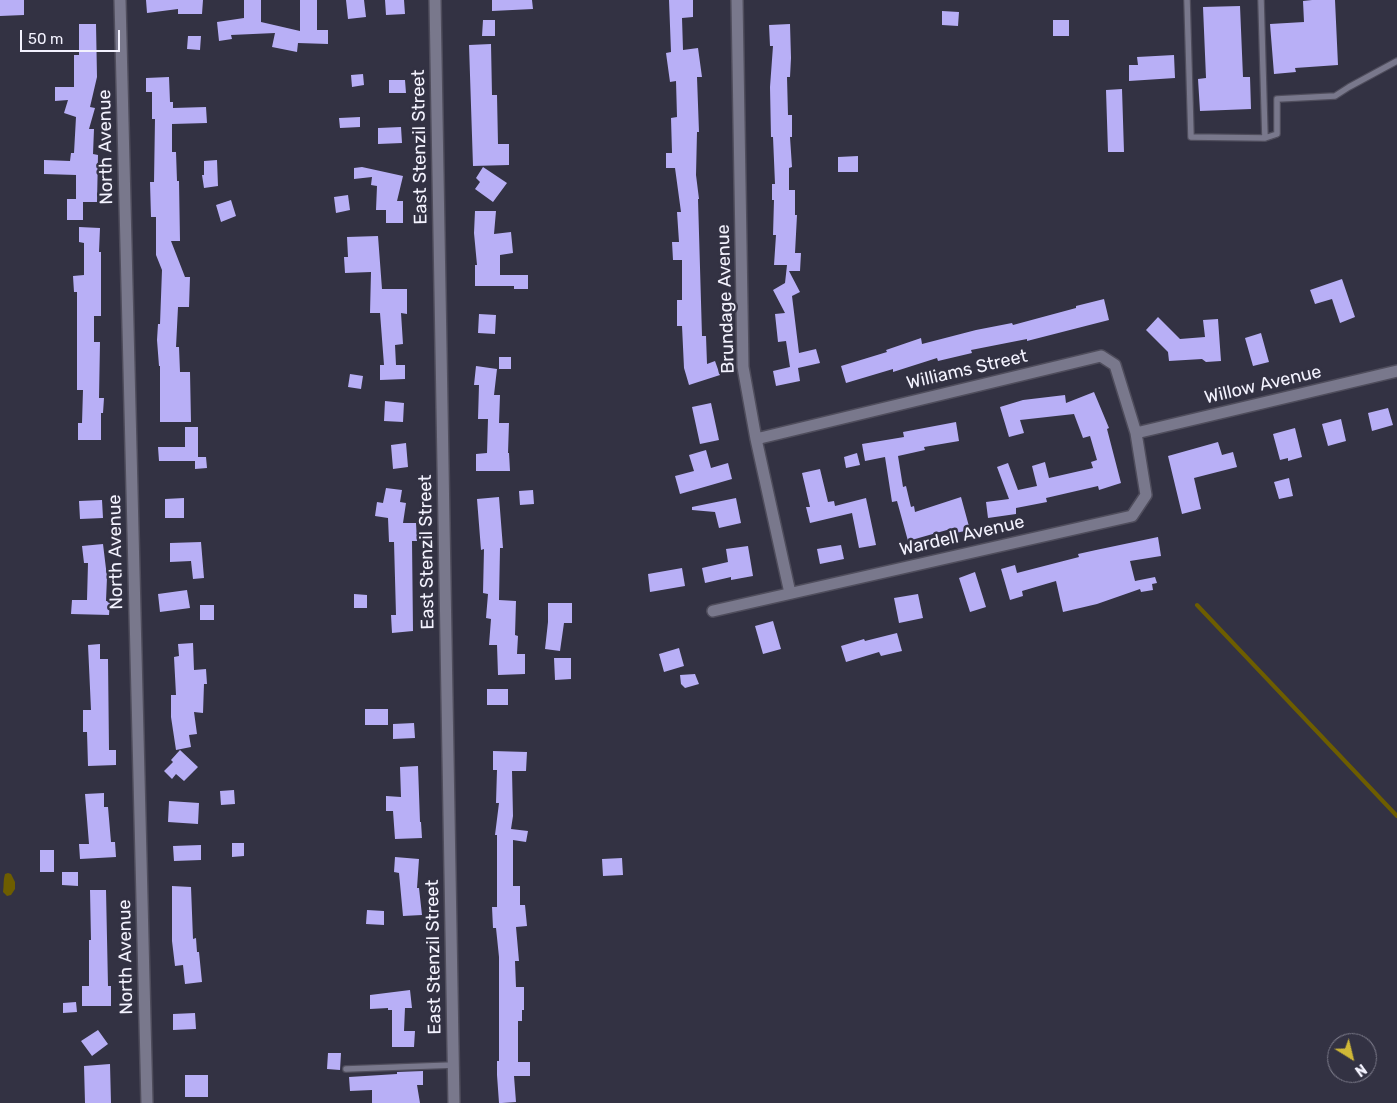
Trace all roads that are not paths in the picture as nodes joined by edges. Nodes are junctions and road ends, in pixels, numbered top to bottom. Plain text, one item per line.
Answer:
1 (120, 0) edge
2 (435, 0) edge
3 (736, 0) edge
4 (1187, 0) edge
5 (1261, 0) edge
6 (1397, 61) edge
7 (1266, 138) junction
8 (1397, 371) edge
9 (1136, 433) junction
10 (756, 438) junction
11 (790, 592) junction
12 (713, 611) dead end
13 (454, 1064) junction
14 (346, 1069) dead end
15 (147, 1103) edge
16 (454, 1103) edge

1 - 15 street, North Avenue
2 - 13 street, East Stenzil Street
3 - 10 street, Brundage Avenue
4 - 7 lane
5 - 7 lane
6 - 7 lane
8 - 9 street, Willow Avenue
9 - 10 street, Williams Street
9 - 11 street, Wardell Avenue
10 - 11 street, Brundage Avenue
11 - 12 street, Wardell Avenue
13 - 14 lane
13 - 16 street, East Stenzil Street

